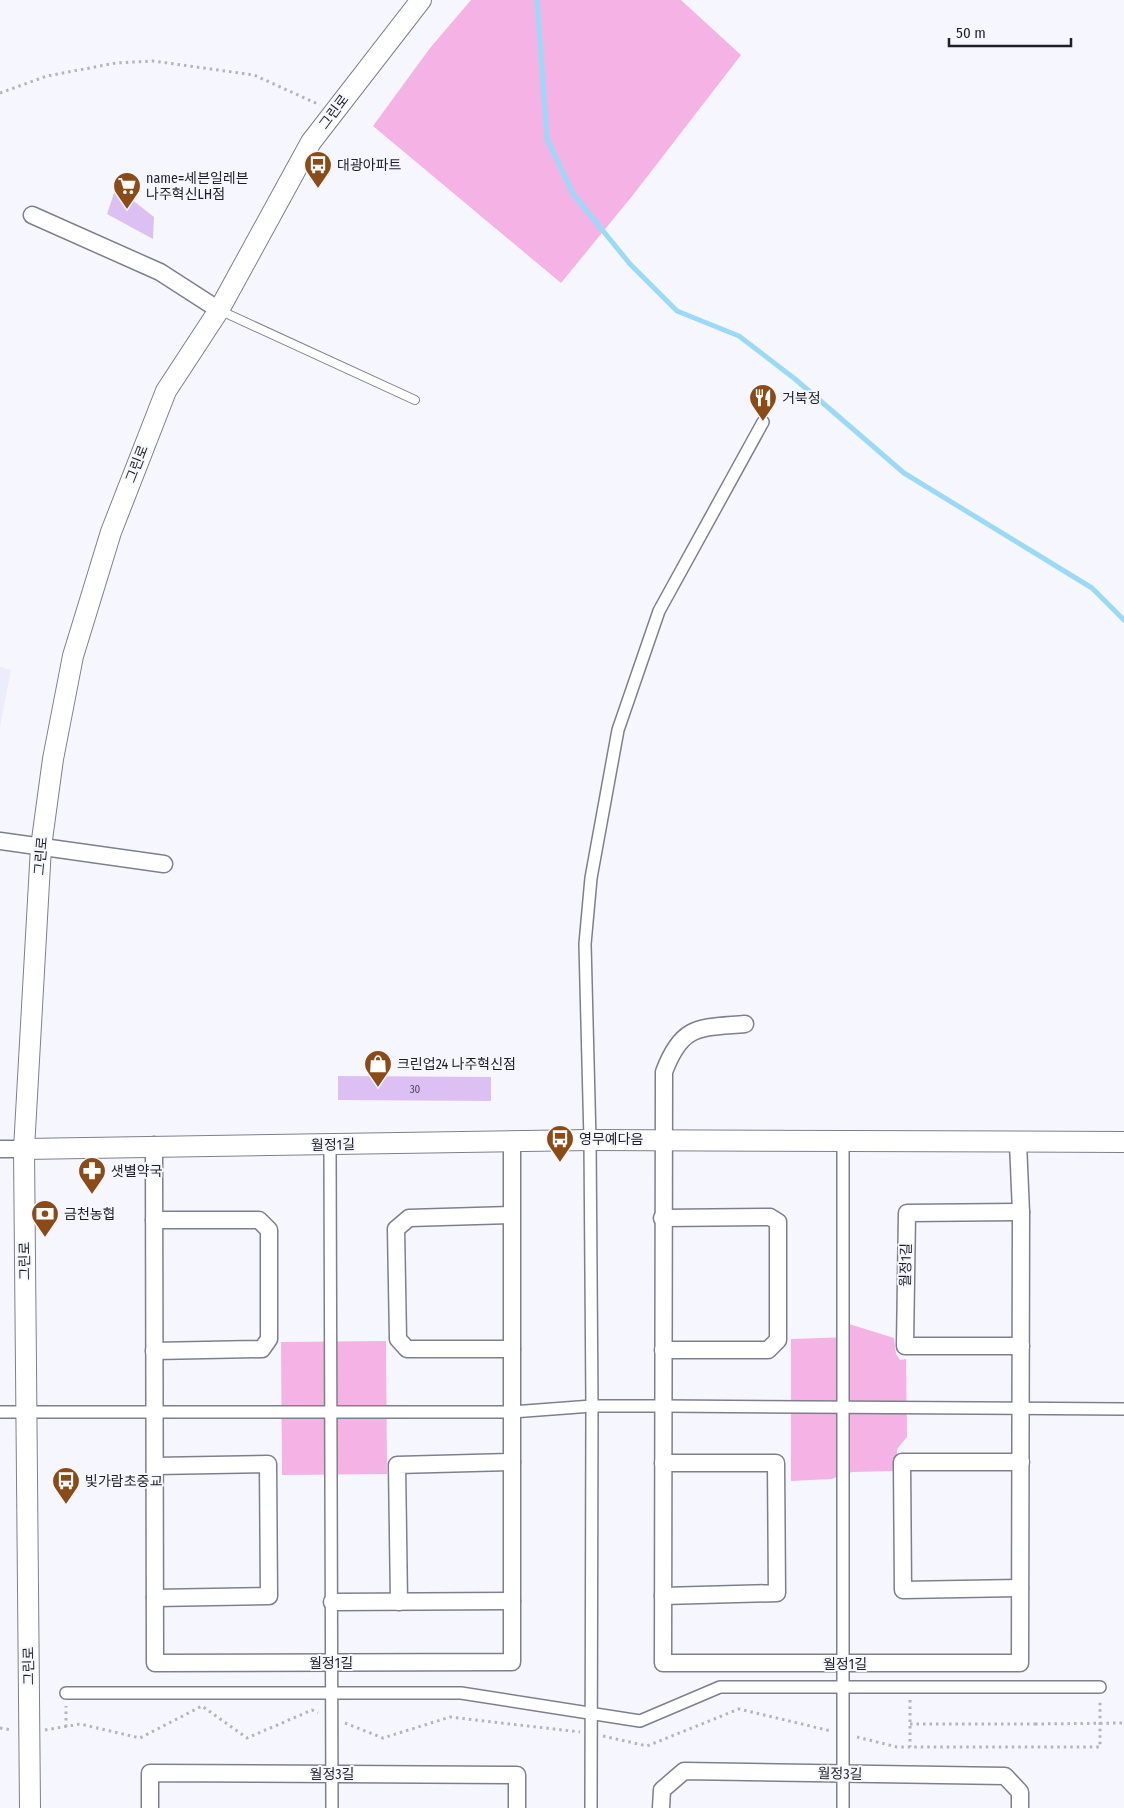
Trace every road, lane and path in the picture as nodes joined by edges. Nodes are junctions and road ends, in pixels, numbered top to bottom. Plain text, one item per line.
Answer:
1 (422, 0) edge
2 (0, 93) edge
3 (334, 111) junction
4 (32, 215) dead end
5 (219, 310) junction
6 (415, 400) dead end
7 (763, 422) dead end
8 (0, 841) edge
9 (41, 847) junction
10 (164, 864) dead end
11 (745, 1024) dead end
12 (590, 1140) junction
13 (662, 1140) junction
14 (512, 1141) junction
15 (843, 1142) junction
16 (1124, 1142) edge
17 (1018, 1143) junction
18 (154, 1145) junction
19 (330, 1145) junction
20 (0, 1149) edge
21 (24, 1149) junction
22 (1021, 1212) junction
23 (511, 1215) junction
24 (662, 1218) junction
25 (154, 1220) junction
26 (1021, 1346) junction
27 (512, 1349) junction
28 (663, 1350) junction
29 (154, 1351) junction
30 (592, 1406) junction
31 (662, 1406) junction
32 (844, 1407) junction
33 (1020, 1409) junction
34 (1124, 1409) edge
35 (0, 1412) edge
36 (155, 1412) junction
37 (331, 1412) junction
38 (512, 1412) junction
39 (26, 1413) junction
40 (512, 1462) junction
41 (663, 1462) junction
42 (1020, 1462) junction
43 (155, 1466) junction
44 (1020, 1588) junction
45 (663, 1596) junction
46 (155, 1598) junction
47 (512, 1601) junction
48 (332, 1602) junction
49 (399, 1602) junction
50 (332, 1662) junction
51 (843, 1664) junction
52 (843, 1687) junction
53 (910, 1687) junction
54 (1100, 1687) joint
55 (66, 1693) joint
56 (332, 1693) junction
57 (592, 1713) junction
58 (332, 1718) junction
59 (910, 1724) junction
60 (1124, 1724) edge
61 (66, 1727) junction
62 (0, 1728) edge
63 (30, 1733) junction
64 (592, 1734) junction
65 (843, 1734) junction
66 (910, 1747) junction
67 (332, 1774) junction
68 (843, 1774) junction
69 (30, 1808) edge
70 (150, 1808) edge
71 (332, 1808) edge
72 (517, 1808) edge
73 (591, 1808) edge
74 (662, 1808) edge
75 (843, 1808) edge
76 (1020, 1808) edge

1 - 3 street, 그린로
2 - 3 path
3 - 5 street, 그린로
4 - 5 street
5 - 6 lane
5 - 9 street, 그린로
7 - 12 street
8 - 9 street
9 - 10 street
9 - 21 street, 그린로
11 - 13 street
12 - 13 street, 월정1길
12 - 14 street, 월정1길
12 - 30 street
13 - 15 street, 월정1길
13 - 24 street, 월정1길
14 - 19 street, 월정1길
14 - 23 street, 월정1길
15 - 17 street, 월정1길
15 - 32 street
16 - 17 street, 월정1길
17 - 22 street, 월정1길
18 - 19 street, 월정1길
18 - 21 street, 월정1길
18 - 25 street, 월정1길
19 - 37 street
20 - 21 street
21 - 39 street, 그린로
22 - 26 street, 월정1길
22 - 26 street, 월정1길
23 - 27 street, 월정1길
23 - 27 street
24 - 28 street, 월정1길
24 - 28 street
25 - 29 street, 월정1길
25 - 29 street
26 - 33 street, 월정1길
27 - 38 street, 월정1길
28 - 31 street, 월정1길
29 - 36 street, 월정1길
30 - 31 street
30 - 38 street
30 - 57 street
31 - 32 street
31 - 41 street, 월정1길
32 - 33 street
32 - 51 street
33 - 34 street
33 - 42 street, 월정1길
35 - 39 street
36 - 37 street
36 - 39 street
36 - 43 street, 월정1길
37 - 38 street
37 - 48 street
38 - 40 street, 월정1길
39 - 63 street, 그린로
40 - 47 street, 월정1길
40 - 49 street
41 - 45 street, 월정1길
41 - 45 street
42 - 44 street, 월정1길
42 - 44 street
43 - 46 street, 월정1길
43 - 46 street
44 - 51 street, 월정1길
45 - 51 street, 월정1길
46 - 50 street, 월정1길
47 - 49 street
47 - 50 street, 월정1길
48 - 49 street
48 - 50 street
50 - 56 street
51 - 52 street
52 - 53 street
52 - 57 street
52 - 65 street
53 - 54 street
53 - 59 path
54 - 66 path
55 - 56 street
55 - 61 path
56 - 57 street
56 - 58 street
57 - 64 street
58 - 61 path
58 - 64 path
58 - 67 street
59 - 60 path, bridge
59 - 66 path
61 - 63 path
62 - 63 path
63 - 69 street, 그린로
64 - 65 path
64 - 73 street
65 - 66 path
65 - 68 street
67 - 70 street, 월정3길
67 - 71 street
67 - 72 street, 월정3길
68 - 74 street, 월정3길
68 - 75 street
68 - 76 street, 월정3길

